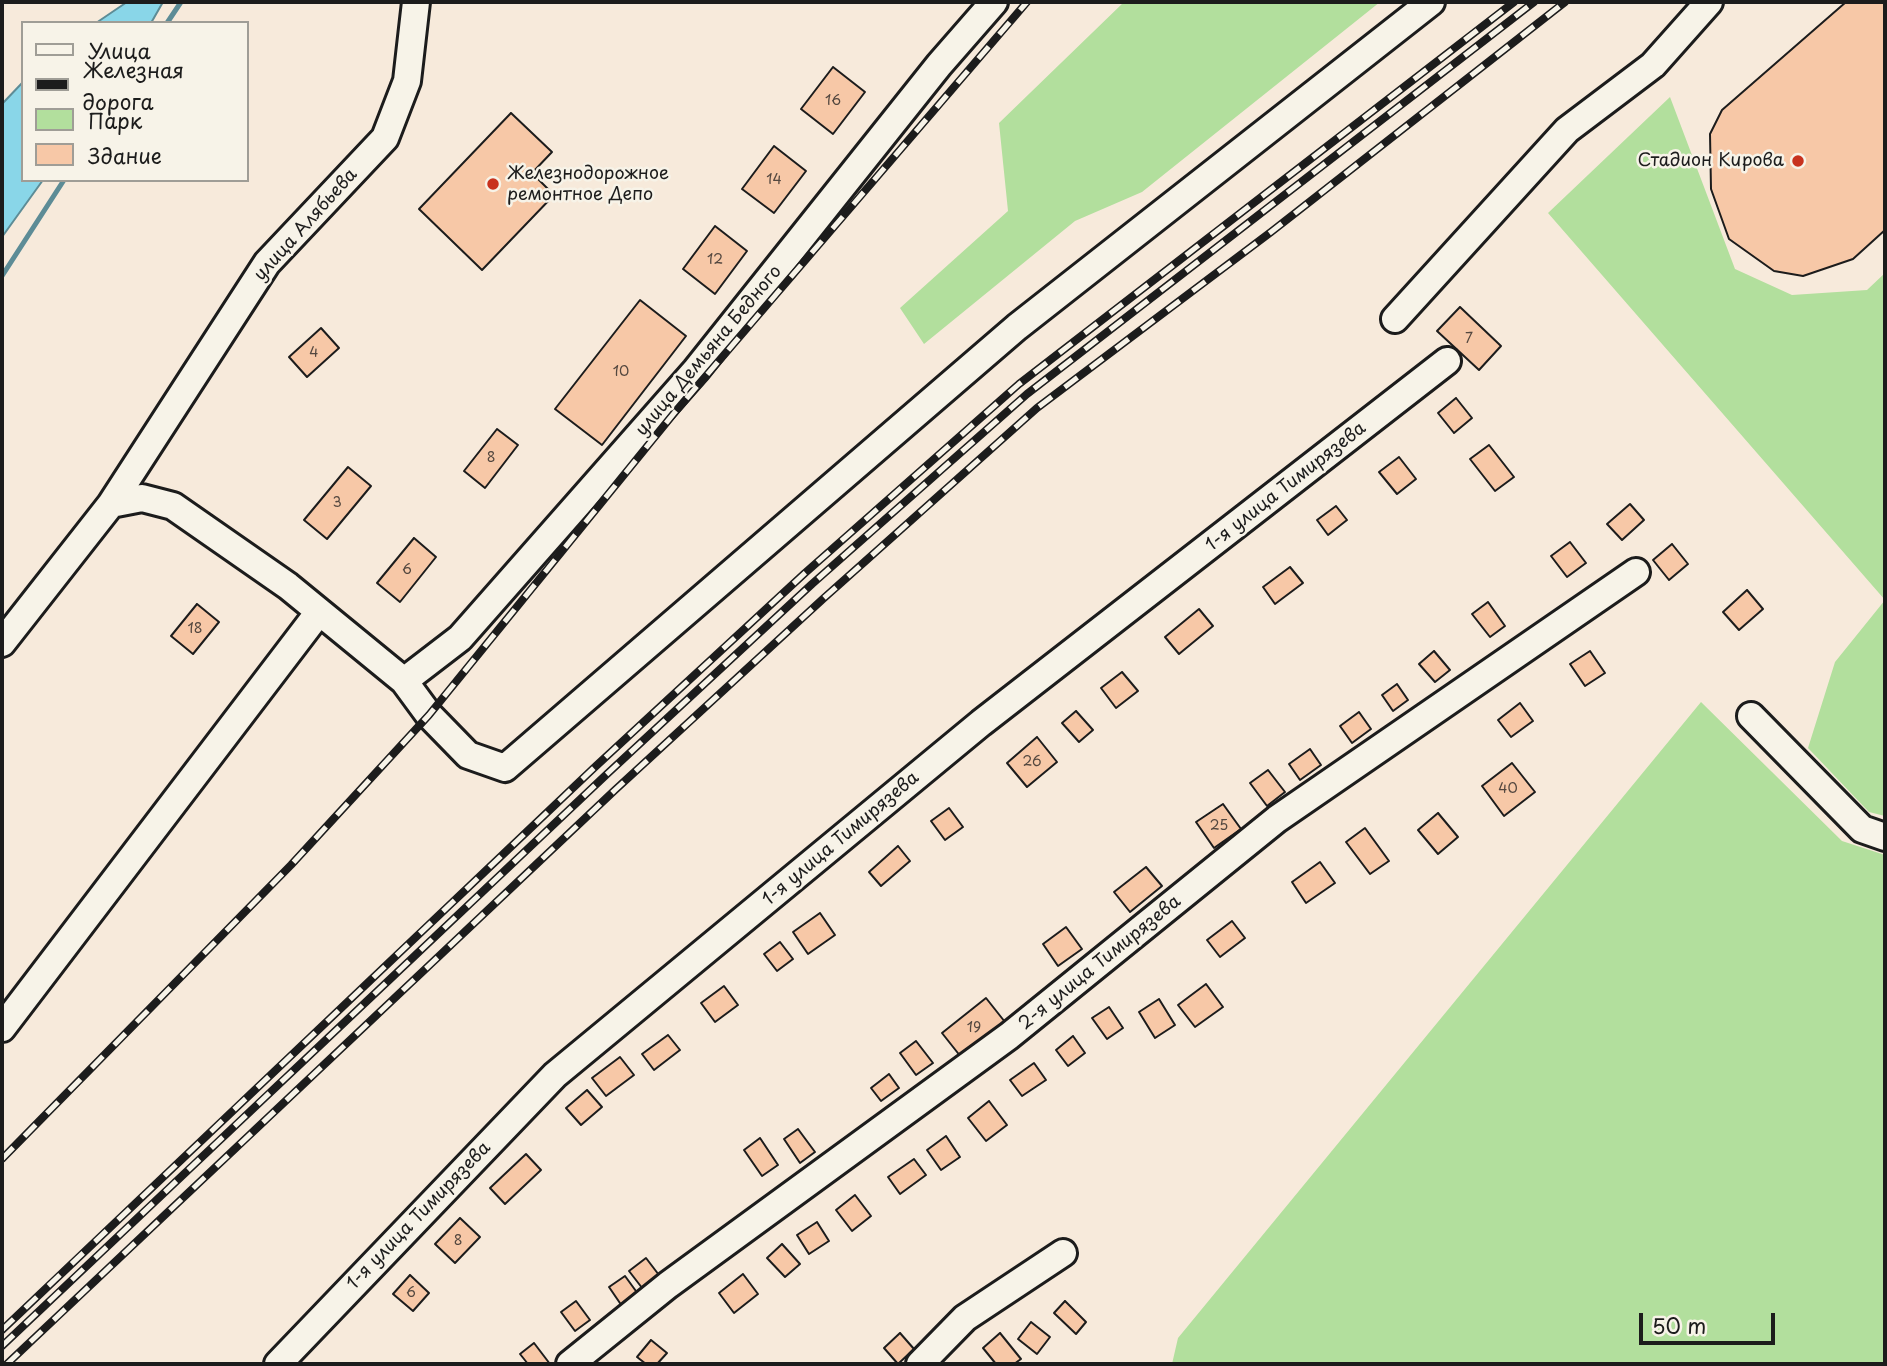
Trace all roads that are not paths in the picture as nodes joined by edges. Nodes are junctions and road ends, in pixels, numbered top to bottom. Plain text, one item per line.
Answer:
1 (415, 2) edge
2 (994, 2) edge
3 (1431, 2) edge
4 (1709, 2) edge
5 (1395, 319) dead end
6 (1447, 361) dead end
7 (111, 504) junction
8 (1636, 572) dead end
9 (319, 612) junction
10 (2, 643) edge
11 (404, 681) junction
12 (1751, 716) dead end
13 (1885, 837) edge
14 (2, 1028) edge
15 (1063, 1253) dead end
16 (278, 1364) edge
17 (570, 1364) edge
18 (920, 1364) edge

1 - 7 street, улица Алябьева
2 - 11 street, улица Демьяна Бедного
3 - 11 street
4 - 5 street
6 - 16 street, 1-я улица Тимирязева
7 - 9 street
7 - 10 street, улица Алябьева
8 - 17 street, 2-я улица Тимирязева
9 - 11 street
9 - 14 street
12 - 13 street
15 - 18 street

